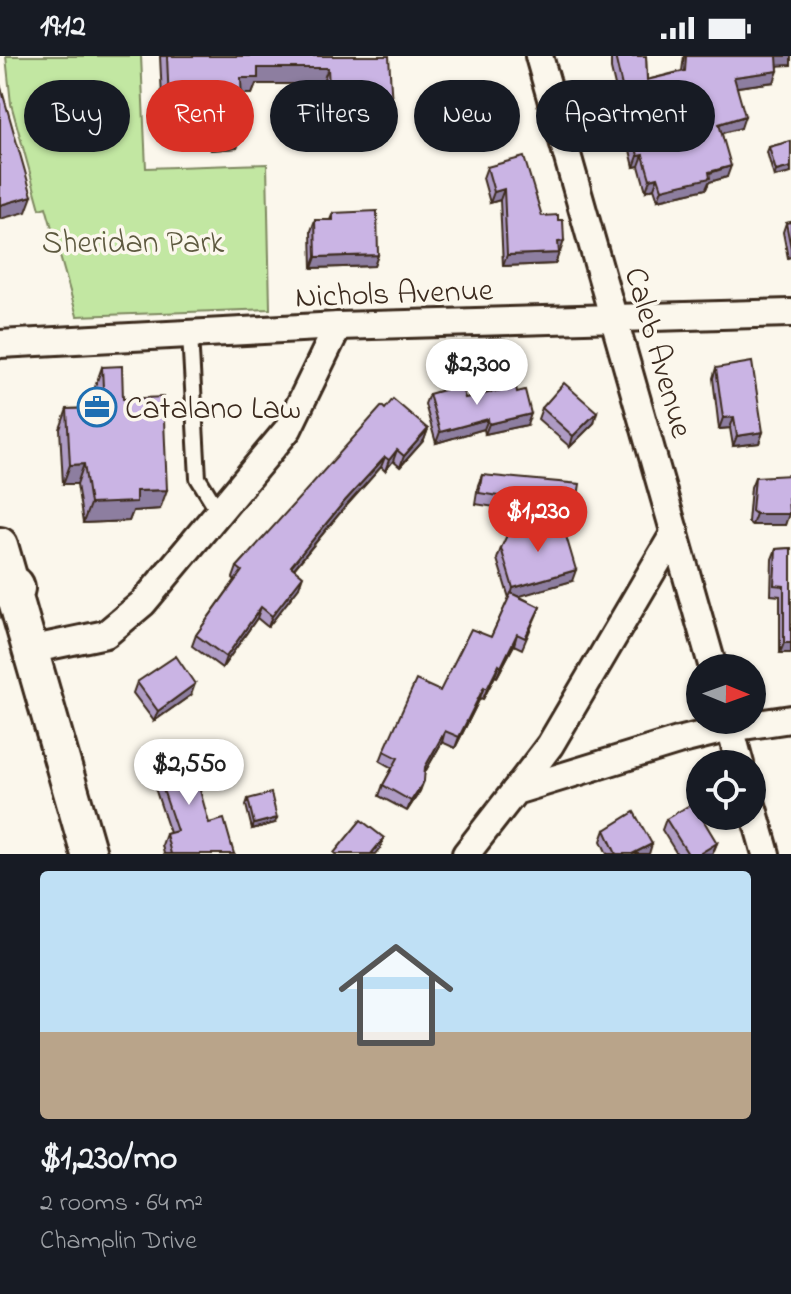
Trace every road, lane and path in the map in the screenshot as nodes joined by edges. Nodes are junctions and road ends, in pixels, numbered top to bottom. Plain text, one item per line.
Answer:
1 (539, 56) edge
2 (791, 313) edge
3 (617, 321) junction
4 (338, 326) junction
5 (190, 334) junction
6 (0, 344) edge
7 (219, 512) junction
8 (675, 532) junction
9 (0, 545) edge
10 (6, 585) edge
11 (29, 650) junction
12 (709, 654) edge
13 (791, 719) edge
14 (766, 721) edge
15 (697, 734) edge
16 (515, 791) junction
17 (759, 830) edge
18 (89, 854) edge
19 (466, 854) edge
20 (766, 854) edge

1 - 3 street, Caleb Avenue
2 - 3 street, Nichols Avenue
3 - 4 street, Nichols Avenue
3 - 8 street, Caleb Avenue
4 - 5 street, Nichols Avenue
4 - 7 street
5 - 6 street, Nichols Avenue
5 - 7 lane
7 - 11 street
8 - 12 street, Caleb Avenue
8 - 16 street
9 - 10 street
10 - 11 street
11 - 18 street
13 - 14 street
15 - 16 street
16 - 19 street
17 - 20 street

